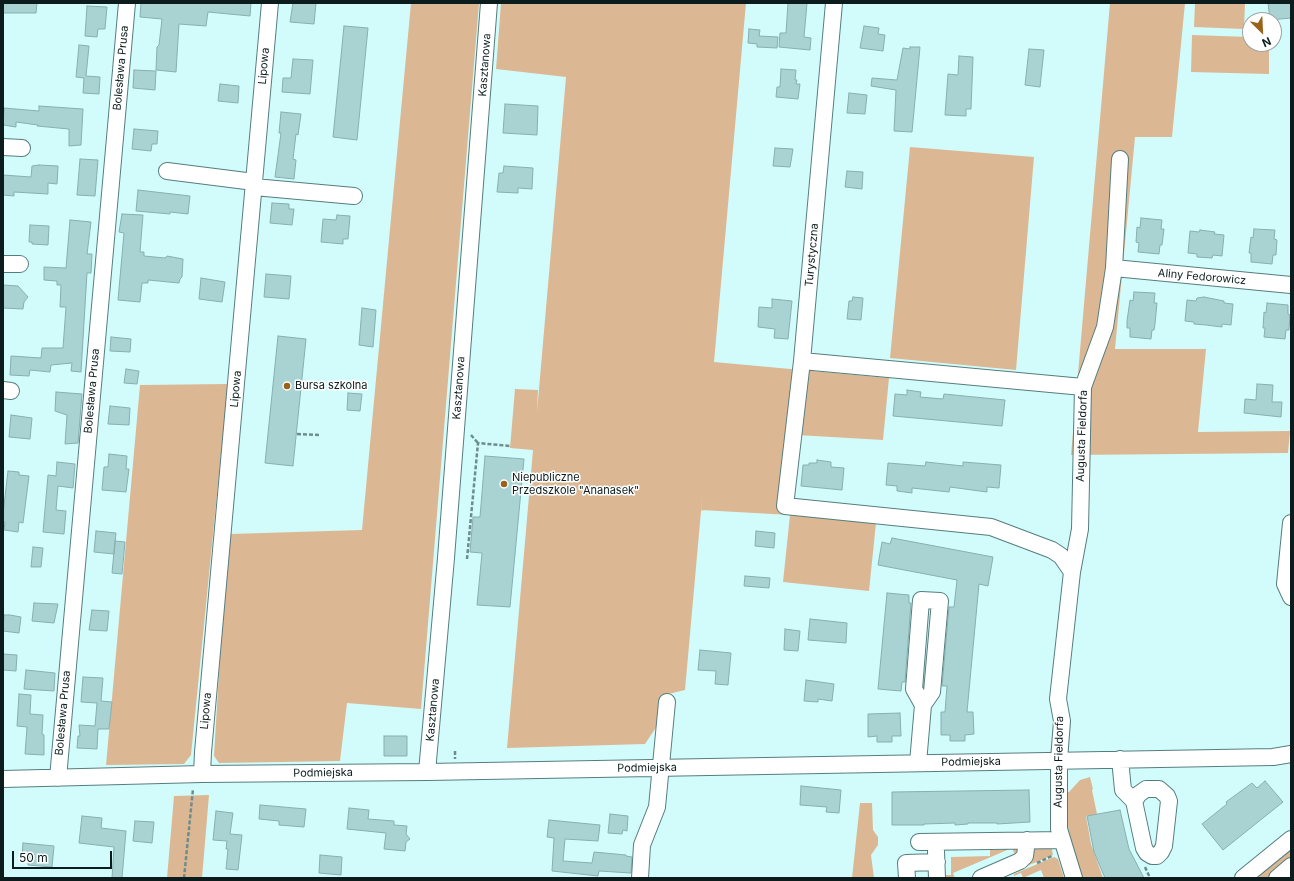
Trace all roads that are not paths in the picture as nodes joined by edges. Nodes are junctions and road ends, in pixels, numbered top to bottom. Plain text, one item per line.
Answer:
1 (126, 3) edge
2 (270, 3) edge
3 (490, 3) edge
4 (834, 3) edge
5 (3, 147) edge
6 (22, 148) dead end
7 (1120, 159) dead end
8 (167, 171) dead end
9 (254, 184) junction
10 (354, 196) dead end
11 (3, 264) edge
12 (20, 264) dead end
13 (1114, 268) junction
14 (1291, 285) edge
15 (802, 361) junction
16 (1083, 387) junction
17 (1291, 523) edge
18 (1072, 572) junction
19 (1291, 597) edge
20 (667, 702) dead end
21 (923, 704) junction
22 (1291, 754) edge
23 (1120, 759) junction
24 (1059, 760) junction
25 (918, 763) junction
26 (662, 768) junction
27 (427, 772) junction
28 (202, 774) junction
29 (58, 778) junction
30 (3, 779) edge
31 (1134, 801) dead end
32 (1291, 839) edge
33 (1027, 840) junction
34 (1062, 840) junction
35 (919, 842) dead end
36 (936, 842) junction
37 (937, 862) junction
38 (1291, 866) edge
39 (640, 878) edge
40 (907, 878) edge
41 (937, 878) edge
42 (982, 878) edge
43 (1074, 878) edge
44 (1243, 878) edge
45 (1277, 878) edge

1 - 29 street, Bolesława Prusa
2 - 9 street, Lipowa
3 - 27 street, Kasztanowa
4 - 15 street, Turystyczna
5 - 6 street
7 - 13 street, Augusta Fieldorfa
8 - 9 street
9 - 10 street
9 - 28 street, Lipowa
11 - 12 street
13 - 14 street, Aliny Fedorowicz
13 - 16 street, Augusta Fieldorfa
15 - 16 street
15 - 18 street, Turystyczna
16 - 18 street, Augusta Fieldorfa
17 - 19 street
18 - 24 street, Augusta Fieldorfa
20 - 26 street
21 - 21 street
21 - 25 street
22 - 23 street, Podmiejska
23 - 24 street, Podmiejska
23 - 31 street
24 - 25 street, Podmiejska
24 - 34 street, Augusta Fieldorfa
25 - 26 street, Podmiejska
26 - 27 street, Podmiejska
26 - 39 street
27 - 28 street, Podmiejska
28 - 29 street, Podmiejska
29 - 30 street, Podmiejska
32 - 44 street
33 - 34 street
33 - 36 street
33 - 42 street
34 - 43 street, Augusta Fieldorfa
35 - 36 street
36 - 37 street
37 - 40 street
37 - 41 street
38 - 45 street

